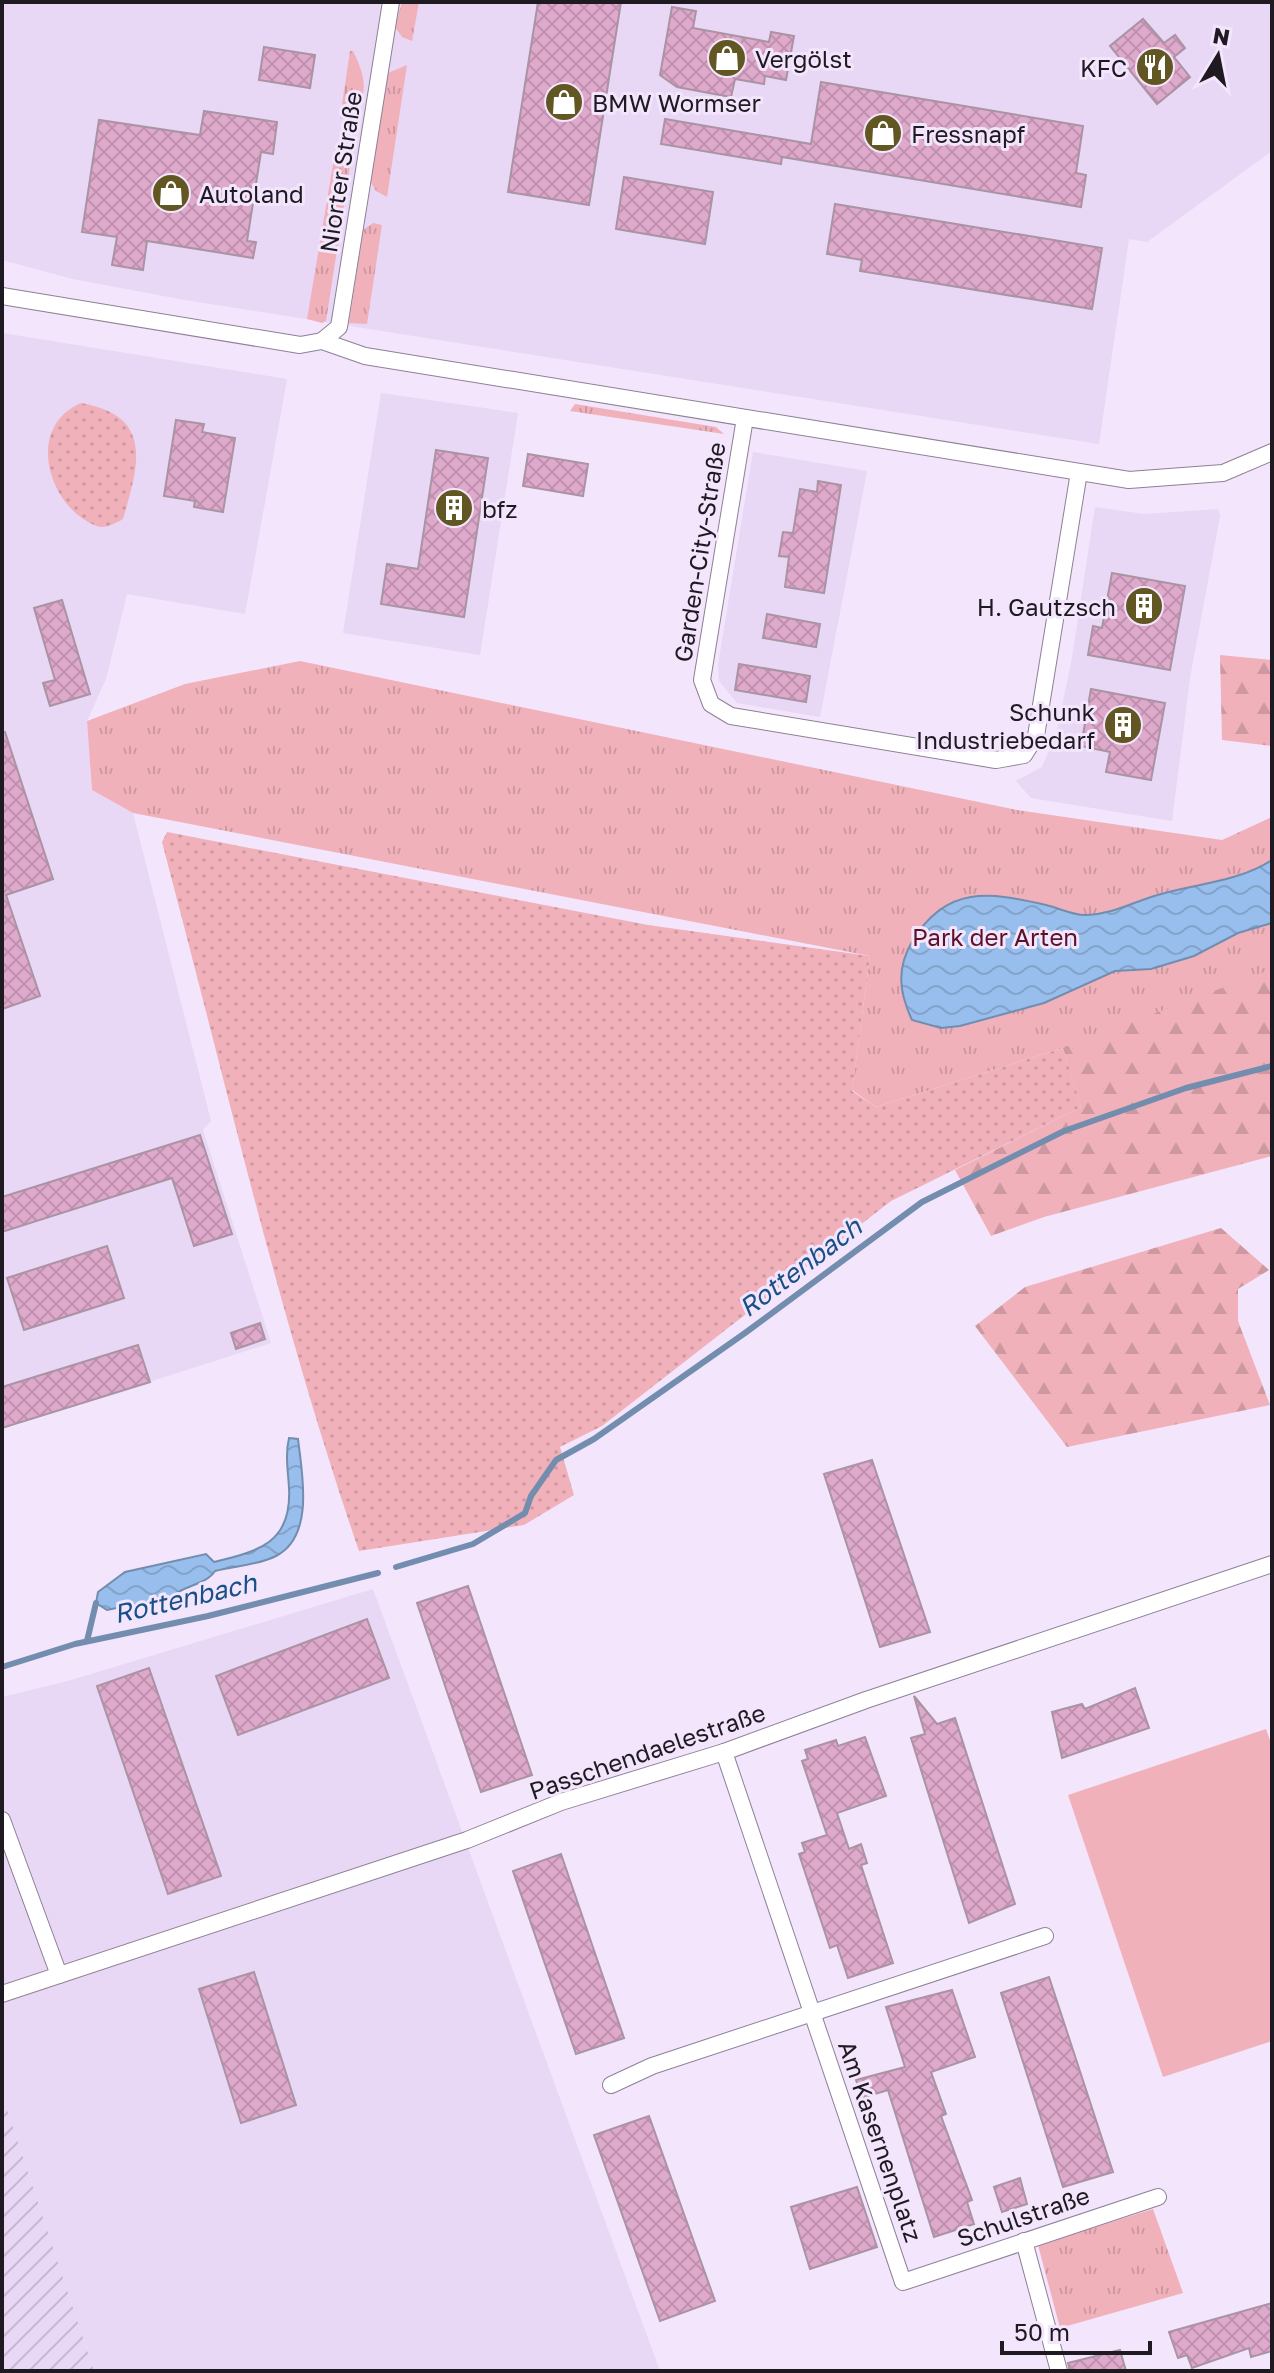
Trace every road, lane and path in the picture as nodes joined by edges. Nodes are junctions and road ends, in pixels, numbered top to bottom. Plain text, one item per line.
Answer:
1 (391, 2) edge
2 (2, 296) edge
3 (322, 341) junction
4 (745, 418) junction
5 (1272, 452) edge
6 (1079, 472) junction
7 (1272, 1564) edge
8 (724, 1752) junction
9 (2, 1820) edge
10 (1045, 1936) dead end
11 (59, 1975) junction
12 (2, 1994) edge
13 (813, 2016) junction
14 (611, 2085) dead end
15 (1158, 2197) dead end
16 (1024, 2241) junction
17 (903, 2282) joint
18 (1059, 2371) edge

1 - 3 street, Niorter Straße
2 - 3 street, Garden-City-Straße
3 - 4 street, Garden-City-Straße
4 - 6 street, Garden-City-Straße
4 - 6 street, Garden-City-Straße
5 - 6 street, Garden-City-Straße
7 - 8 street, Passchendaelestraße
8 - 11 street, Passchendaelestraße
8 - 13 street, Am Kasernenplatz
9 - 11 street
10 - 13 street, Am Kasernenplatz
11 - 12 street, Passchendaelestraße
13 - 14 street, Am Kasernenplatz
13 - 17 street, Am Kasernenplatz
15 - 16 street, Schulstraße
16 - 17 street, Schulstraße
16 - 18 street

